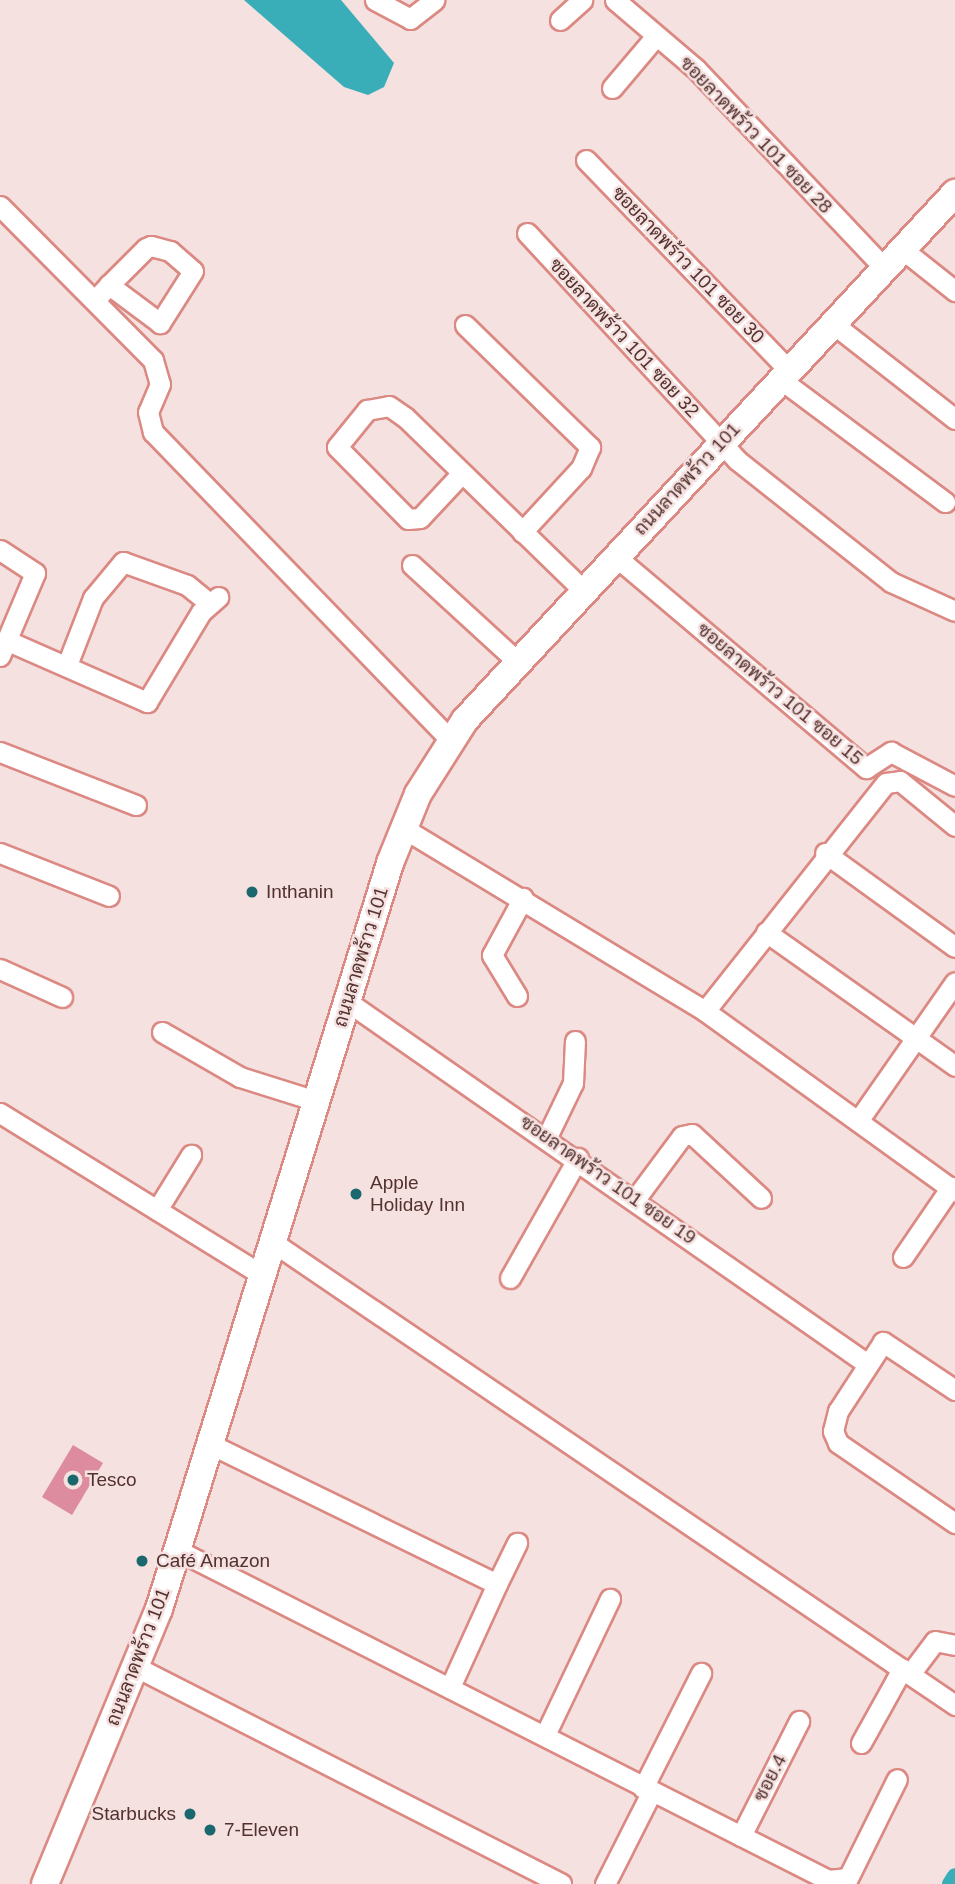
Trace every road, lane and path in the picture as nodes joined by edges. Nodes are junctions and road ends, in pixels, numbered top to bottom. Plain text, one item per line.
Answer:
1 (434, 0) edge
2 (582, 0) edge
3 (623, 3) edge
4 (381, 5) edge
5 (560, 20) dead end
6 (656, 36) junction
7 (612, 88) dead end
8 (586, 160) dead end
9 (955, 193) edge
10 (0, 206) edge
11 (527, 233) dead end
12 (893, 259) junction
13 (109, 285) dead end
14 (955, 291) edge
15 (95, 300) junction
16 (832, 323) junction
17 (465, 325) dead end
18 (785, 374) junction
19 (955, 419) edge
20 (720, 443) junction
21 (461, 474) junction
22 (945, 502) dead end
23 (522, 532) junction
24 (0, 550) edge
25 (615, 556) junction
26 (412, 565) dead end
27 (583, 590) junction
28 (955, 611) edge
29 (4, 648) edge
30 (518, 662) junction
31 (67, 665) junction
32 (450, 740) junction
33 (0, 752) edge
34 (955, 786) edge
35 (136, 805) dead end
36 (955, 826) edge
37 (402, 828) junction
38 (0, 853) edge
39 (825, 853) junction
40 (109, 896) dead end
41 (523, 898) junction
42 (766, 932) junction
43 (955, 947) edge
44 (0, 969) edge
45 (955, 982) edge
46 (517, 996) dead end
47 (62, 997) dead end
48 (348, 1002) junction
49 (705, 1011) junction
50 (162, 1031) dead end
51 (916, 1038) junction
52 (575, 1041) dead end
53 (955, 1066) edge
54 (316, 1101) junction
55 (0, 1113) edge
56 (858, 1121) junction
57 (547, 1137) junction
58 (191, 1155) dead end
59 (578, 1158) junction
60 (953, 1189) edge
61 (636, 1198) junction
62 (761, 1198) dead end
63 (157, 1210) junction
64 (271, 1241) junction
65 (903, 1257) dead end
66 (261, 1274) junction
67 (510, 1278) dead end
68 (866, 1363) junction
69 (955, 1390) edge
70 (210, 1444) junction
71 (955, 1523) edge
72 (517, 1543) dead end
73 (177, 1550) junction
74 (497, 1584) junction
75 (610, 1599) dead end
76 (955, 1645) edge
77 (136, 1667) junction
78 (906, 1672) junction
79 (701, 1673) dead end
80 (450, 1687) junction
81 (955, 1705) edge
82 (799, 1721) dead end
83 (545, 1735) junction
84 (861, 1743) dead end
85 (897, 1779) dead end
86 (647, 1791) junction
87 (741, 1836) junction
88 (45, 1884) edge
89 (561, 1884) edge
90 (605, 1884) edge

1 - 4 street
2 - 5 street
3 - 6 street, ซอยลาดพร้าว 101 ซอย 28
6 - 7 street
6 - 12 street, ซอยลาดพร้าว 101 ซอย 28
8 - 18 street, ซอยลาดพร้าว 101 ซอย 30
9 - 12 street, ถนนลาดพร้าว 101
10 - 15 street
11 - 20 street, ซอยลาดพร้าว 101 ซอย 32
12 - 14 street, ซอยลาดพร้าว 101 ซอย 28
12 - 16 street, ถนนลาดพร้าว 101
13 - 15 street
15 - 32 street
16 - 18 street, ถนนลาดพร้าว 101
16 - 19 street
17 - 23 street
18 - 20 street, ถนนลาดพร้าว 101
18 - 22 street, ซอยลาดพร้าว 101 ซอย 30
20 - 25 street, ถนนลาดพร้าว 101
20 - 28 street, ซอยลาดพร้าว 101 ซอย 32
21 - 21 street
21 - 23 street
23 - 27 street
24 - 29 street
25 - 27 street, ถนนลาดพร้าว 101
25 - 34 street, ซอยลาดพร้าว 101 ซอย 15
26 - 30 street
27 - 30 street, ถนนลาดพร้าว 101
29 - 31 street
30 - 32 street, ถนนลาดพร้าว 101
31 - 31 street
32 - 37 street, ถนนลาดพร้าว 101
33 - 35 street
36 - 39 street
37 - 41 street
37 - 48 street, ถนนลาดพร้าว 101
38 - 40 street
39 - 42 street
39 - 43 street
41 - 46 street
41 - 49 street
42 - 49 street
42 - 51 street
44 - 47 street
45 - 51 street
48 - 54 street, ถนนลาดพร้าว 101
48 - 57 street, ซอยลาดพร้าว 101 ซอย 19
49 - 56 street
50 - 54 street
51 - 53 street
51 - 56 street
52 - 57 street
54 - 64 street, ถนนลาดพร้าว 101
55 - 63 street
56 - 60 street
57 - 59 street, ซอยลาดพร้าว 101 ซอย 19
58 - 63 street
59 - 61 street, ซอยลาดพร้าว 101 ซอย 19
59 - 67 street
60 - 65 street
61 - 62 street
61 - 68 street, ซอยลาดพร้าว 101 ซอย 19
63 - 66 street
64 - 66 street, ถนนลาดพร้าว 101
64 - 78 street
66 - 70 street, ถนนลาดพร้าว 101
68 - 69 street
68 - 71 street
70 - 73 street, ถนนลาดพร้าว 101
70 - 74 street
72 - 74 street
73 - 77 street, ถนนลาดพร้าว 101
73 - 80 street
74 - 80 street
75 - 83 street
76 - 78 street
77 - 88 street, ถนนลาดพร้าว 101
77 - 89 street
78 - 81 street
78 - 84 street
79 - 86 street
80 - 83 street
82 - 87 street, ซอย.4
83 - 86 street
85 - 87 street
86 - 87 street
86 - 90 street

